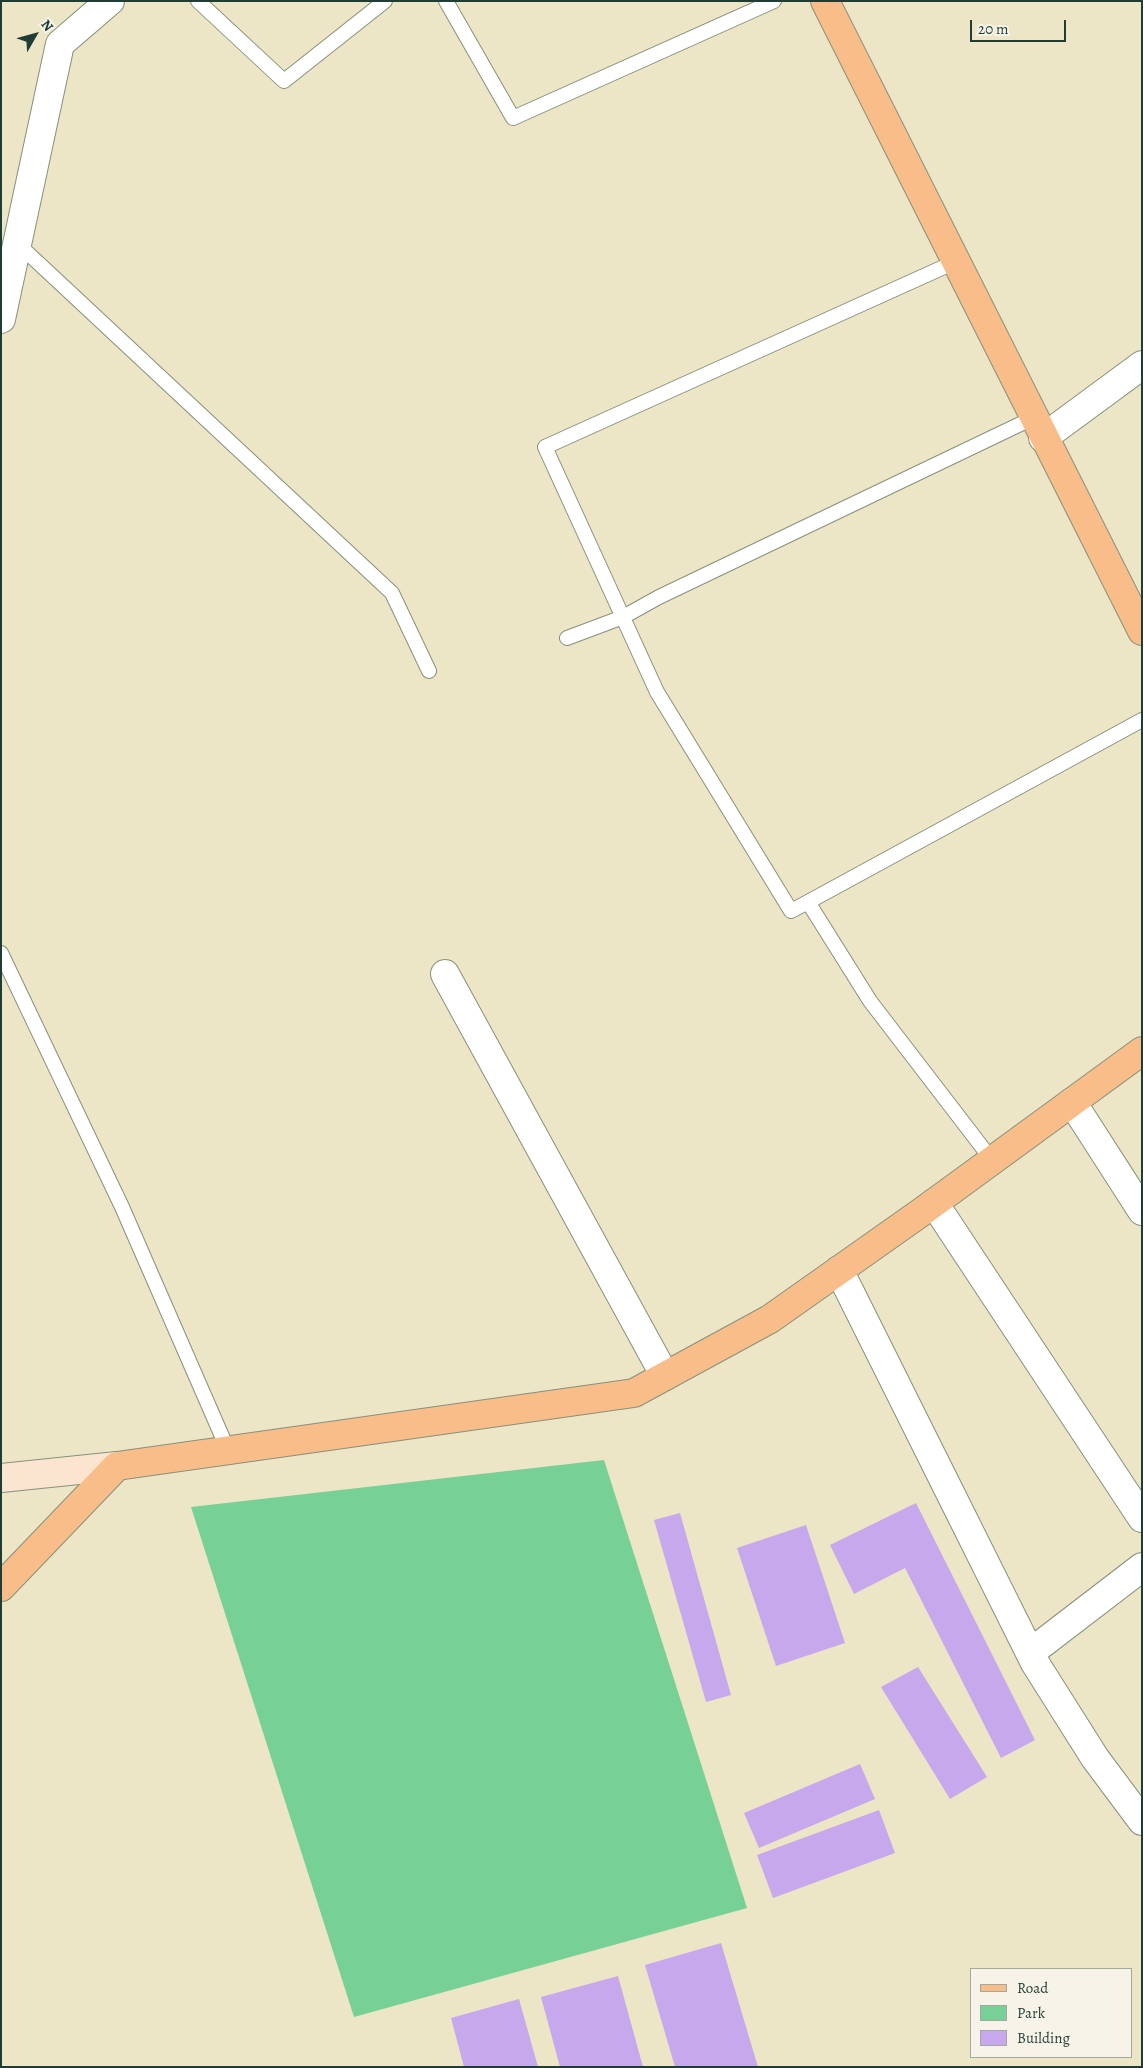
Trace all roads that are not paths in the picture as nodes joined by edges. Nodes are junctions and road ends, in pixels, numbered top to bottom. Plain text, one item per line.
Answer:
1 (110, 1) edge
2 (198, 1) edge
3 (385, 1) edge
4 (446, 1) edge
5 (774, 1) edge
6 (825, 1) edge
7 (17, 243) junction
8 (955, 262) junction
9 (1, 318) edge
10 (1142, 365) edge
11 (1038, 428) junction
12 (622, 617) junction
13 (1142, 631) edge
14 (567, 638) dead end
15 (429, 671) dead end
16 (1142, 720) edge
17 (808, 902) junction
18 (1, 954) edge
19 (445, 974) dead end
20 (1142, 1051) edge
21 (1072, 1102) junction
22 (992, 1160) junction
23 (934, 1203) junction
24 (1142, 1211) edge
25 (839, 1270) junction
26 (665, 1376) junction
27 (228, 1450) junction
28 (117, 1466) junction
29 (1, 1478) edge
30 (1142, 1518) edge
31 (1142, 1567) edge
32 (1, 1587) edge
33 (1030, 1653) junction
34 (1142, 1821) edge

1 - 7 street
2 - 3 lane
4 - 5 lane
6 - 8 main road
7 - 9 street
7 - 15 lane
8 - 11 main road
8 - 12 lane
10 - 11 street
11 - 12 lane
11 - 13 main road
12 - 14 lane
12 - 17 lane
16 - 17 lane
17 - 22 lane
18 - 27 lane
19 - 26 street
20 - 21 main road
21 - 22 main road
21 - 24 street
22 - 23 main road
23 - 25 main road
23 - 30 street
25 - 26 main road
25 - 33 street
26 - 27 main road
27 - 28 main road
28 - 29 main road
28 - 32 main road
31 - 33 street
33 - 34 street

